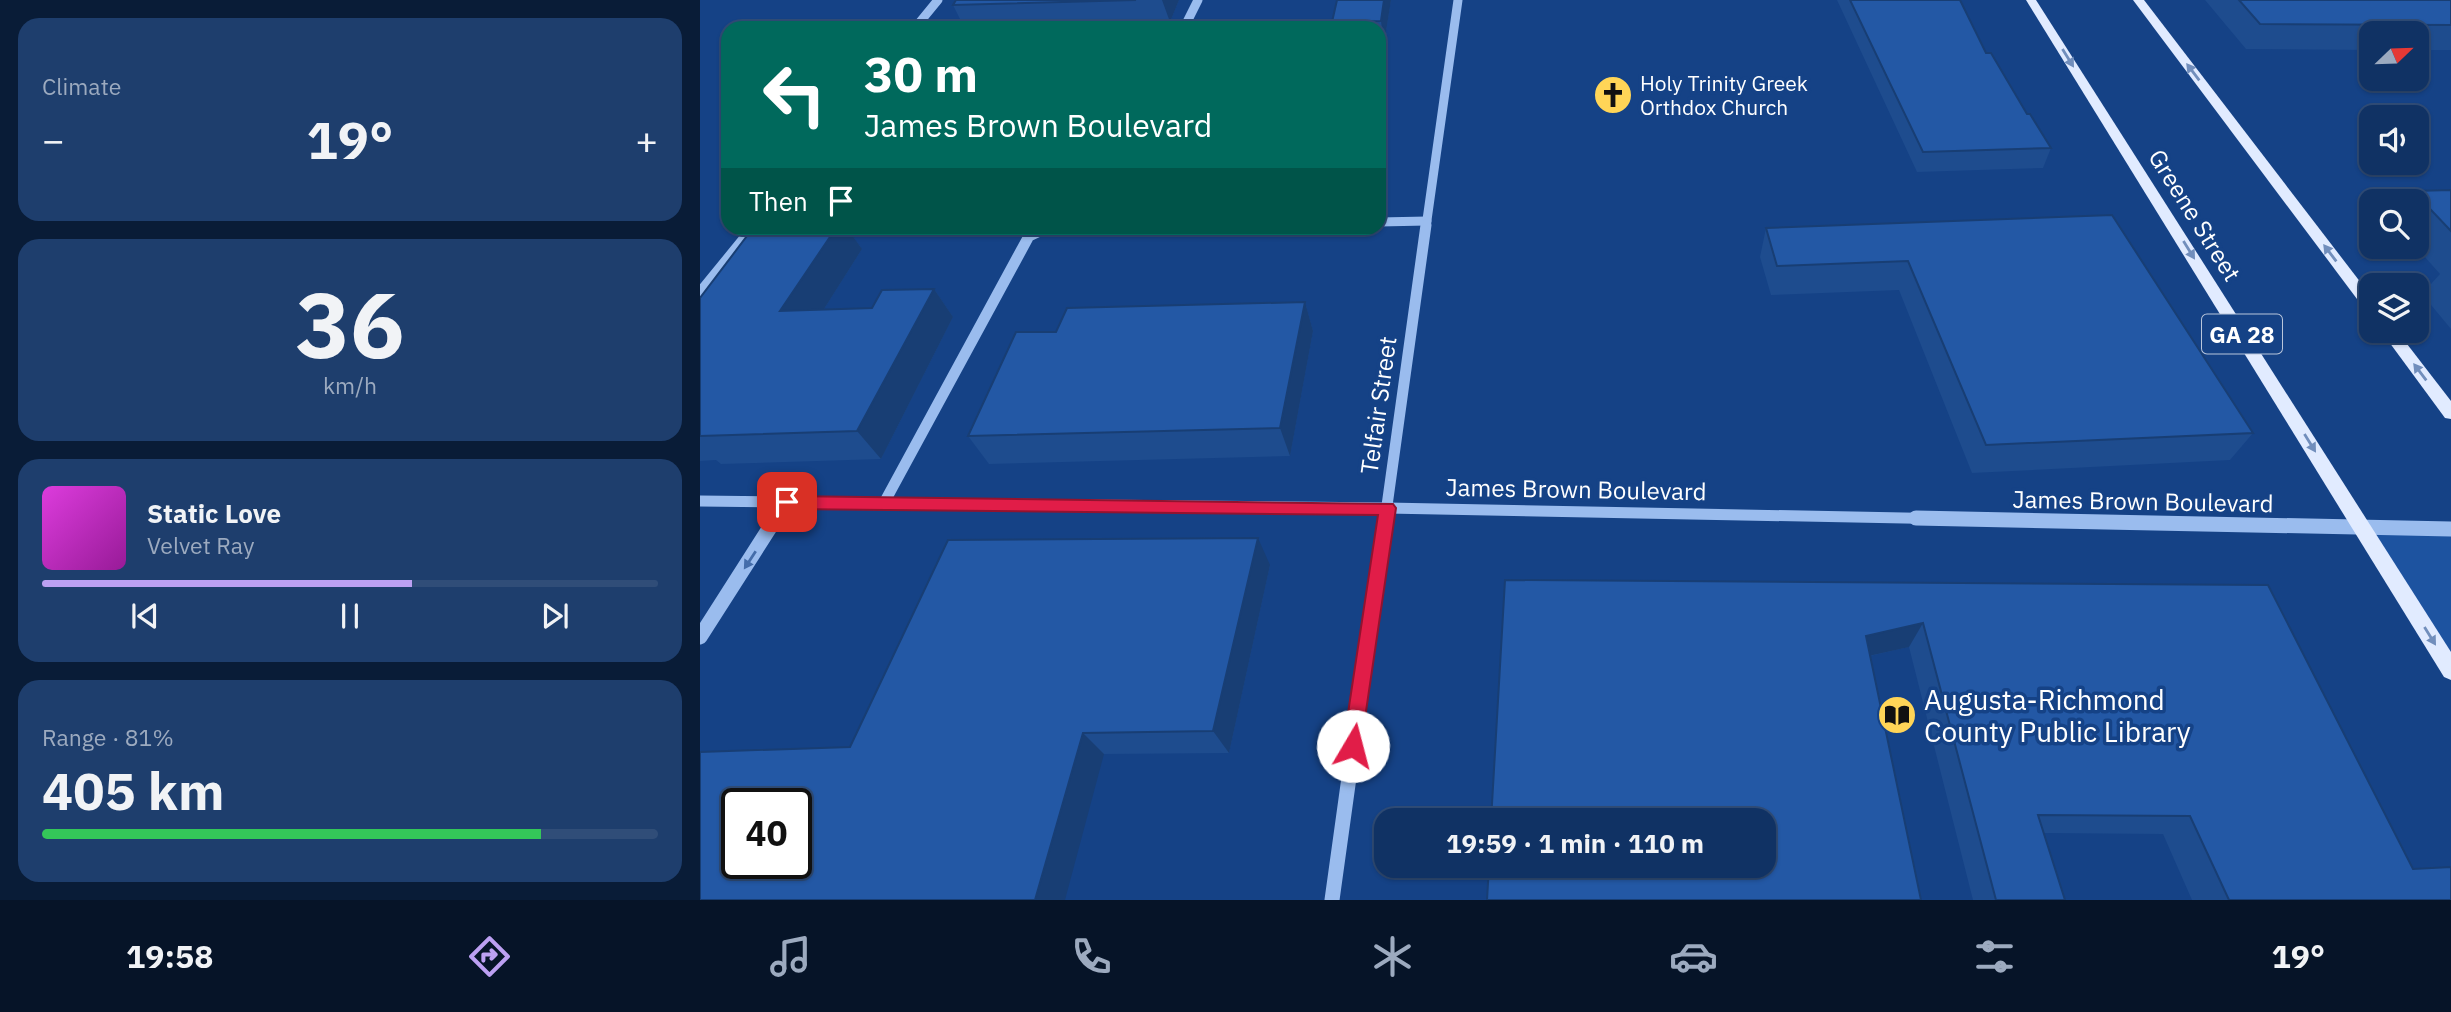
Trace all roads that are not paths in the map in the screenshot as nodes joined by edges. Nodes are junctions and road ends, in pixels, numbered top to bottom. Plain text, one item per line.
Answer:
1 (938, 0) edge
2 (1198, 0) edge
3 (1458, 0) edge
4 (2031, 0) edge
5 (2138, 0) edge
6 (921, 21) edge
7 (1188, 21) edge
8 (1427, 221) junction
9 (1386, 222) edge
10 (747, 235) edge
11 (1030, 235) edge
12 (2359, 291) edge
13 (700, 293) edge
14 (2398, 343) edge
15 (2451, 413) edge
16 (700, 501) edge
17 (787, 502) junction
18 (884, 503) junction
19 (1387, 508) junction
20 (2364, 528) junction
21 (2451, 529) edge
22 (700, 637) edge
23 (2451, 670) edge
24 (1332, 900) edge

1 - 6 street
2 - 7 street
3 - 8 street, Telfair Street
4 -> 20 main road, Greene Street / GA 28
12 -> 5 main road
8 - 9 street
8 - 19 street, Telfair Street
10 - 13 street
11 - 18 street
15 -> 14 main road
16 - 17 street, James Brown Boulevard
17 - 18 street, James Brown Boulevard
17 -> 22 street
18 - 19 street, James Brown Boulevard
19 - 20 street, James Brown Boulevard
19 - 24 street, Telfair Street
20 - 21 street, James Brown Boulevard
20 -> 23 main road, Greene Street / GA 28

